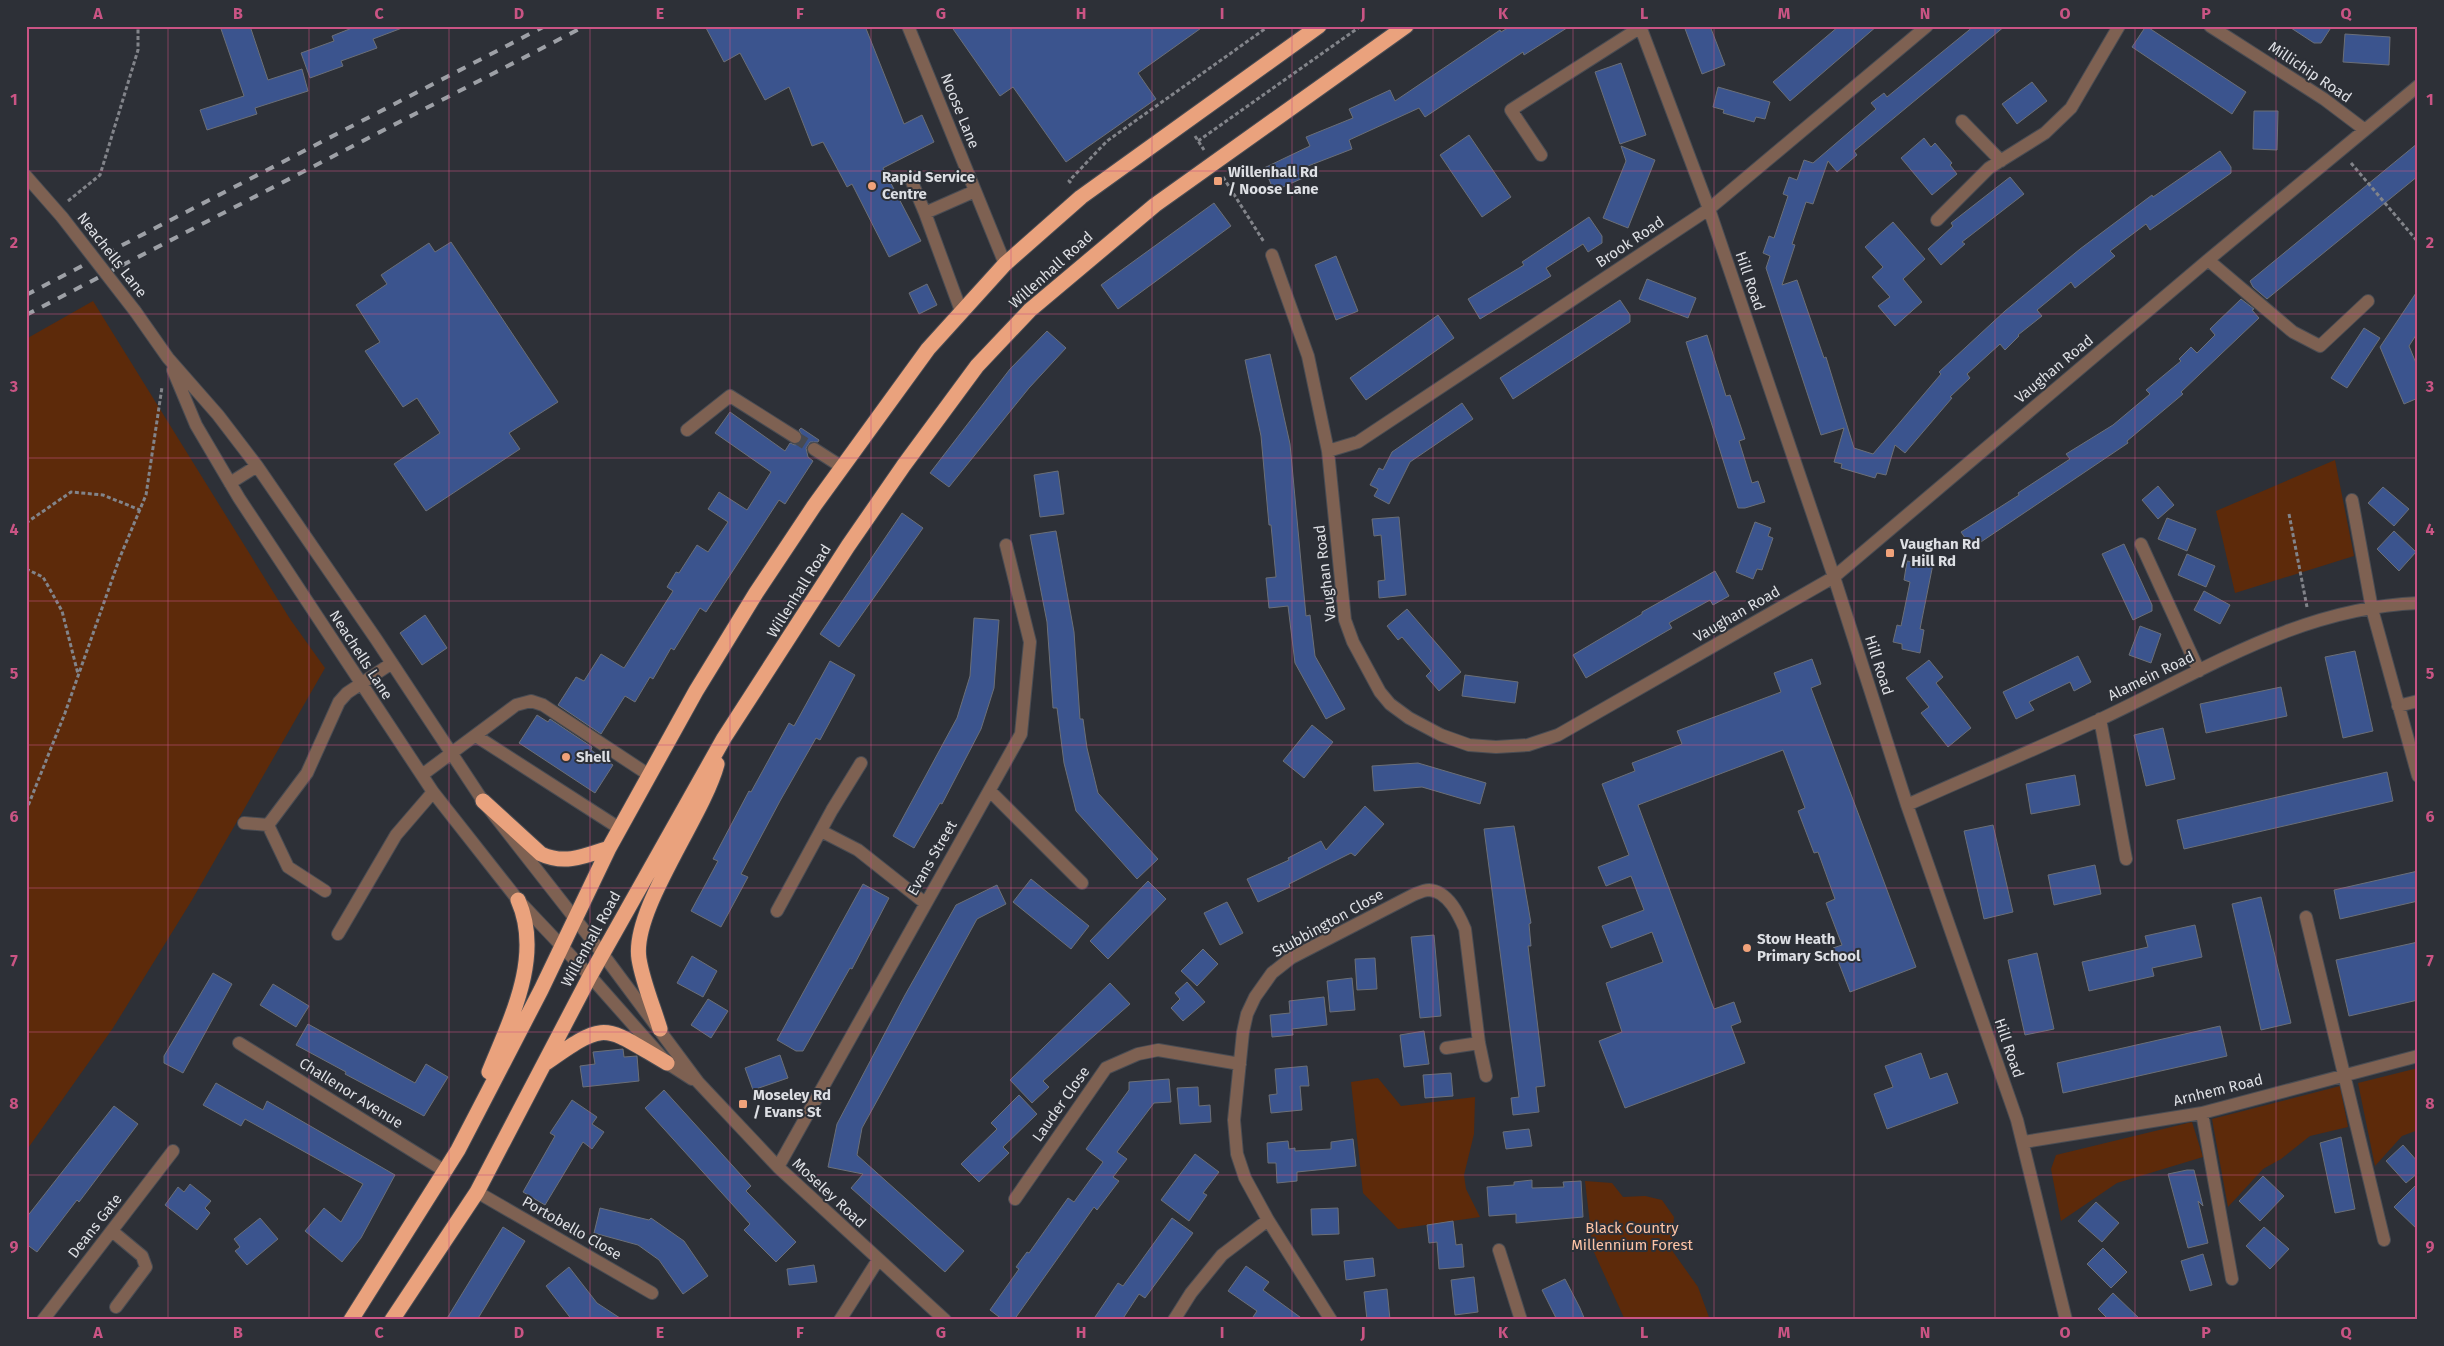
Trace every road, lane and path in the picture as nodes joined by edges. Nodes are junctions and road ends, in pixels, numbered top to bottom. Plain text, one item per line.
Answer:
1 (138, 26) edge
2 (908, 26) edge
3 (1270, 26) edge
4 (1318, 26) edge
5 (1361, 26) edge
6 (1406, 26) edge
7 (1927, 26) edge
8 (2119, 26) edge
9 (2210, 26) edge
10 (1640, 27) edge
11 (2418, 86) edge
12 (1962, 121) dead end
13 (2365, 130) junction
14 (1194, 135) dead end
15 (1198, 142) junction
16 (2340, 151) junction
17 (1541, 156) dead end
18 (2001, 160) junction
19 (1214, 164) junction
20 (26, 176) edge
21 (912, 182) dead end
22 (975, 191) junction
23 (1081, 197) junction
24 (1709, 209) junction
25 (925, 212) junction
26 (59, 214) junction
27 (1936, 220) dead end
28 (2418, 242) edge
29 (1272, 255) joint
30 (2208, 260) junction
31 (1005, 264) junction
32 (2368, 301) dead end
33 (961, 312) junction
34 (168, 358) junction
35 (687, 430) dead end
36 (794, 437) tunnel mouth
37 (814, 449) tunnel mouth
38 (1328, 451) junction
39 (257, 466) junction
40 (842, 467) junction
41 (230, 483) junction
42 (2352, 500) dead end
43 (140, 510) junction
44 (2289, 514) dead end
45 (26, 523) edge
46 (2141, 544) dead end
47 (1006, 545) dead end
48 (26, 570) edge
49 (1834, 577) junction
50 (2418, 603) edge
51 (2372, 609) junction
52 (2310, 622) junction
53 (392, 663) junction
54 (2199, 671) junction
55 (78, 675) junction
56 (360, 683) junction
57 (2418, 702) edge
58 (2398, 706) junction
59 (2100, 719) junction
60 (476, 736) junction
61 (724, 738) junction
62 (452, 754) junction
63 (861, 763) dead end
64 (422, 775) junction
65 (649, 775) junction
66 (2418, 776) edge
67 (990, 791) junction
68 (433, 792) junction
69 (483, 801) junction
70 (1907, 805) junction
71 (26, 811) edge
72 (244, 823) dead end
73 (268, 825) junction
74 (619, 828) junction
75 (821, 831) junction
76 (609, 848) junction
77 (2126, 859) dead end
78 (1082, 883) dead end
79 (325, 892) dead end
80 (518, 900) junction
81 (925, 903) junction
82 (776, 911) dead end
83 (2306, 917) dead end
84 (575, 921) junction
85 (338, 934) dead end
86 (562, 945) junction
87 (602, 953) junction
88 (590, 976) junction
89 (660, 1029) junction
90 (239, 1043) dead end
91 (1479, 1043) junction
92 (1446, 1048) dead end
93 (2418, 1056) edge
94 (667, 1063) junction
95 (1240, 1064) junction
96 (543, 1065) junction
97 (2345, 1074) junction
98 (1486, 1076) dead end
99 (698, 1082) junction
100 (2202, 1113) junction
101 (2024, 1142) junction
102 (458, 1150) junction
103 (173, 1151) dead end
104 (778, 1167) junction
105 (445, 1171) junction
106 (477, 1192) junction
107 (1016, 1199) dead end
108 (1268, 1220) junction
109 (112, 1231) junction
110 (2384, 1240) dead end
111 (1499, 1250) dead end
112 (878, 1260) junction
113 (2232, 1279) dead end
114 (652, 1293) dead end
115 (116, 1307) dead end
116 (43, 1320) edge
117 (351, 1320) edge
118 (392, 1320) edge
119 (840, 1320) edge
120 (945, 1320) edge
121 (1174, 1320) edge
122 (1331, 1320) edge
123 (1521, 1320) edge
124 (2066, 1320) edge

1 - 26 path
2 - 22 street, Noose Lane
3 - 23 path
4 - 23 highway, Willenhall Road
5 - 15 path
6 - 19 highway, Willenhall Road
7 - 24 street, Brook Road
8 - 18 street
9 - 13 street, Millichip Road
10 - 17 street
10 - 24 street, Hill Road
11 - 13 street, Vaughan Road
12 - 18 street
13 - 16 street, Vaughan Road
14 - 15 path
15 - 19 path
16 - 28 path
16 - 30 street, Vaughan Road
18 - 27 street
19 - 29 path
19 - 61 highway, Willenhall Road
20 - 26 street, Neachells Lane
21 - 25 street
22 - 25 street
22 - 31 street, Noose Lane
23 - 31 highway, Willenhall Road
24 - 38 street, Brook Road
24 - 49 street, Hill Road
25 - 33 street
26 - 34 street, Neachells Lane, bridge
29 - 38 street, Vaughan Road
30 - 32 street
30 - 49 street, Vaughan Road
31 - 33 highway, Willenhall Road
33 - 40 highway, Willenhall Road
34 - 39 street, Neachells Lane
34 - 41 street, Neachells Lane
34 - 43 path
35 - 36 street
37 - 40 street
38 - 49 street, Vaughan Road
39 - 41 street
39 - 53 street, Neachells Lane
40 - 65 highway, Willenhall Road
41 - 56 street, Neachells Lane
42 - 51 street
43 - 45 path
43 - 55 path
44 - 52 path
46 - 54 street
47 - 67 street, Evans Street
48 - 55 path
49 - 70 street, Hill Road
50 - 51 street, Alamein Road
51 - 52 street, Alamein Road
51 - 58 street
52 - 54 street, Alamein Road
53 - 56 street
53 - 62 street, Neachells Lane
54 - 59 street, Alamein Road
55 - 71 path
56 - 64 street, Neachells Lane
56 - 73 street
57 - 58 street
58 - 66 street
59 - 70 street, Alamein Road
59 - 77 street
60 - 62 street
60 - 65 street
60 - 74 street
61 - 87 highway, Willenhall Road
61 - 89 highway
62 - 64 street
62 - 69 street, Neachells Lane
63 - 75 street
64 - 68 street, Neachells Lane
65 - 74 highway, Willenhall Road
67 - 78 street
67 - 81 street, Evans Street
68 - 80 street, Neachells Lane
68 - 85 street
69 - 76 highway
69 - 84 street, Neachells Lane
70 - 101 street, Hill Road
72 - 73 street
73 - 79 street
74 - 76 highway, Willenhall Road
75 - 81 street
75 - 82 street
76 - 84 highway, Willenhall Road
80 - 86 street, Neachells Lane
80 - 102 highway
81 - 104 street, Evans Street
83 - 97 street
84 - 86 highway, Willenhall Road
84 - 87 street, Moseley Road
86 - 88 street, Moseley Road
86 - 102 highway, Willenhall Road
87 - 88 highway, Willenhall Road
87 - 89 street, Moseley Road
88 - 94 street, Moseley Road
88 - 96 highway, Willenhall Road
89 - 99 street, Moseley Road
90 - 105 street, Challenor Avenue
91 - 92 street
91 - 95 street, Stubbington Close
91 - 98 street, Stubbington Close
93 - 97 street, Arnhem Road
94 - 96 highway
94 - 99 street, Moseley Road
95 - 107 street, Lauder Close
95 - 108 street, Stubbington Close
96 - 106 highway, Willenhall Road
97 - 100 street, Arnhem Road
97 - 110 street
99 - 104 street, Moseley Road
100 - 101 street, Arnhem Road
100 - 113 street
101 - 124 street, Hill Road
102 - 105 highway, Willenhall Road
103 - 109 street, Deans Gate
104 - 112 street, Moseley Road
105 - 117 highway, Willenhall Road
106 - 114 street, Portobello Close
106 - 118 highway, Willenhall Road
108 - 121 street
108 - 122 street, Stubbington Close
109 - 115 street
109 - 116 street, Deans Gate
111 - 123 street
112 - 119 street
112 - 120 street, Moseley Road

